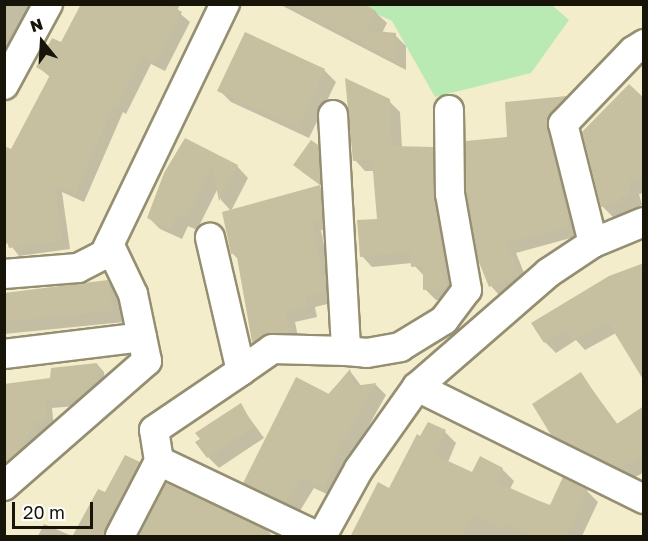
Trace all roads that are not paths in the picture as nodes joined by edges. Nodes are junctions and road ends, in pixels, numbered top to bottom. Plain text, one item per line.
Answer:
1 (48, 4) edge
2 (225, 4) edge
3 (644, 44) edge
4 (4, 85) edge
5 (449, 110) dead end
6 (333, 115) dead end
7 (644, 222) edge
8 (210, 238) dead end
9 (593, 243) junction
10 (109, 244) junction
11 (4, 274) edge
12 (142, 337) junction
13 (346, 351) junction
14 (4, 354) edge
15 (242, 372) junction
16 (417, 387) junction
17 (159, 461) junction
18 (4, 486) edge
19 (644, 499) edge
20 (120, 537) edge
21 (316, 537) edge
22 (322, 537) edge

1 - 4 street
2 - 10 street
3 - 9 street
5 - 13 street
6 - 13 street
7 - 9 street
8 - 15 street
9 - 16 street
10 - 11 street
10 - 12 street
12 - 14 street
12 - 18 street
13 - 15 street
15 - 17 street
16 - 19 street
16 - 22 street
17 - 20 street
17 - 21 street

